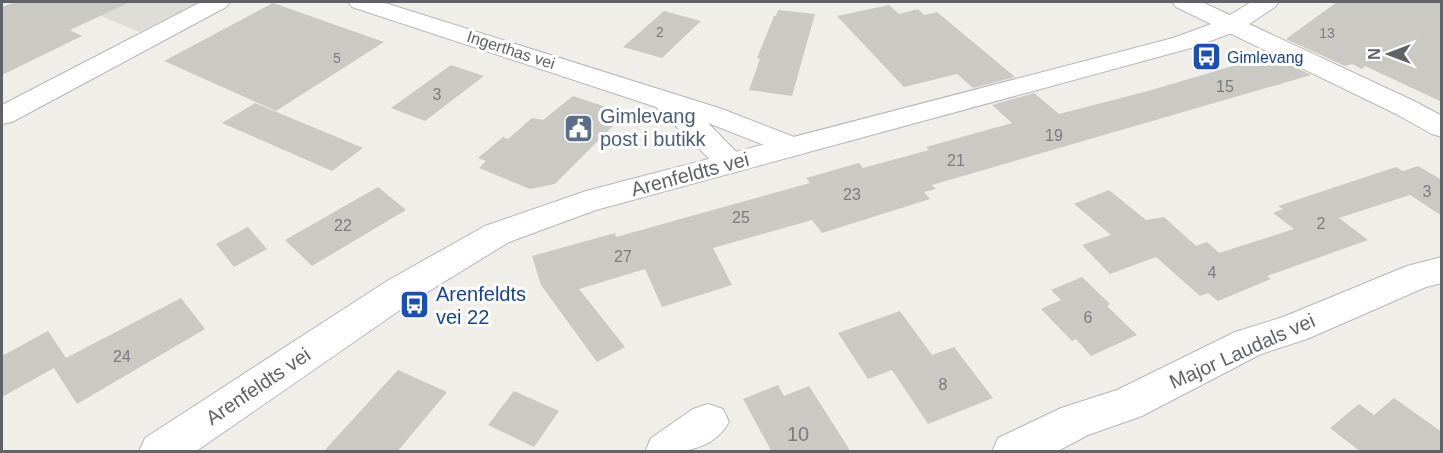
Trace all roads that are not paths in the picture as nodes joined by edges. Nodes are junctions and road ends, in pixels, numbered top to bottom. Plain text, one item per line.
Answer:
1 (218, 2) edge
2 (360, 2) edge
3 (1184, 2) edge
4 (1267, 2) edge
5 (1232, 25) junction
6 (661, 100) junction
7 (2, 116) edge
8 (1442, 128) edge
9 (792, 147) junction
10 (732, 163) junction
11 (1442, 270) edge
12 (708, 422) dead end
13 (160, 452) edge
14 (666, 452) edge
15 (1013, 452) edge

1 - 7 street
2 - 6 street, Ingerthas vei
3 - 5 street
4 - 5 street, Arenfeldts vei
5 - 8 street
5 - 9 street, Arenfeldts vei
6 - 9 street, Ingerthas vei
6 - 10 street, Ingerthas vei
9 - 10 street, Arenfeldts vei
10 - 13 street, Arenfeldts vei
11 - 15 street, Major Laudals vei
12 - 14 street

